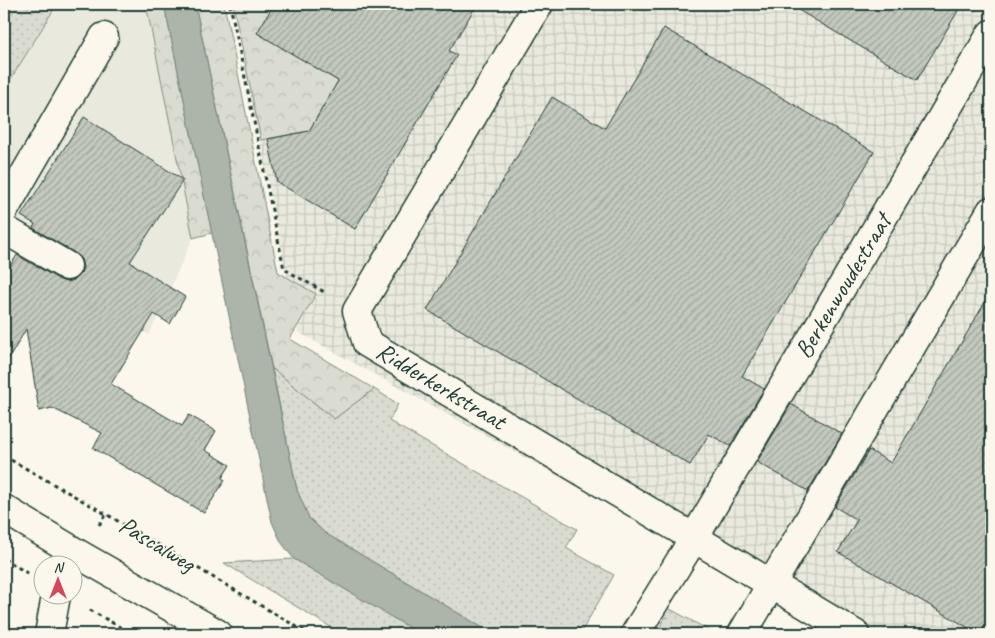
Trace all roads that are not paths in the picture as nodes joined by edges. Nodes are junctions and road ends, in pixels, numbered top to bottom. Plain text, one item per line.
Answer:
1 (540, 4) edge
2 (991, 34) edge
3 (104, 36) dead end
4 (4, 210) edge
5 (991, 212) edge
6 (4, 229) edge
7 (67, 266) dead end
8 (4, 509) edge
9 (694, 538) junction
10 (69, 556) edge
11 (82, 564) edge
12 (771, 585) junction
13 (54, 606) edge
14 (49, 634) edge
15 (218, 634) edge
16 (635, 634) edge
17 (742, 634) edge
18 (855, 634) edge

1 - 9 street, Ridderkerkstraat
2 - 9 street, Berkenwoudestraat
3 - 4 street
5 - 12 street
6 - 7 street
8 - 10 street, Pascalweg
9 - 12 street
9 - 16 street, Berkenwoudestraat
11 - 15 street, Pascalweg
12 - 17 street
12 - 18 street
13 - 14 street

